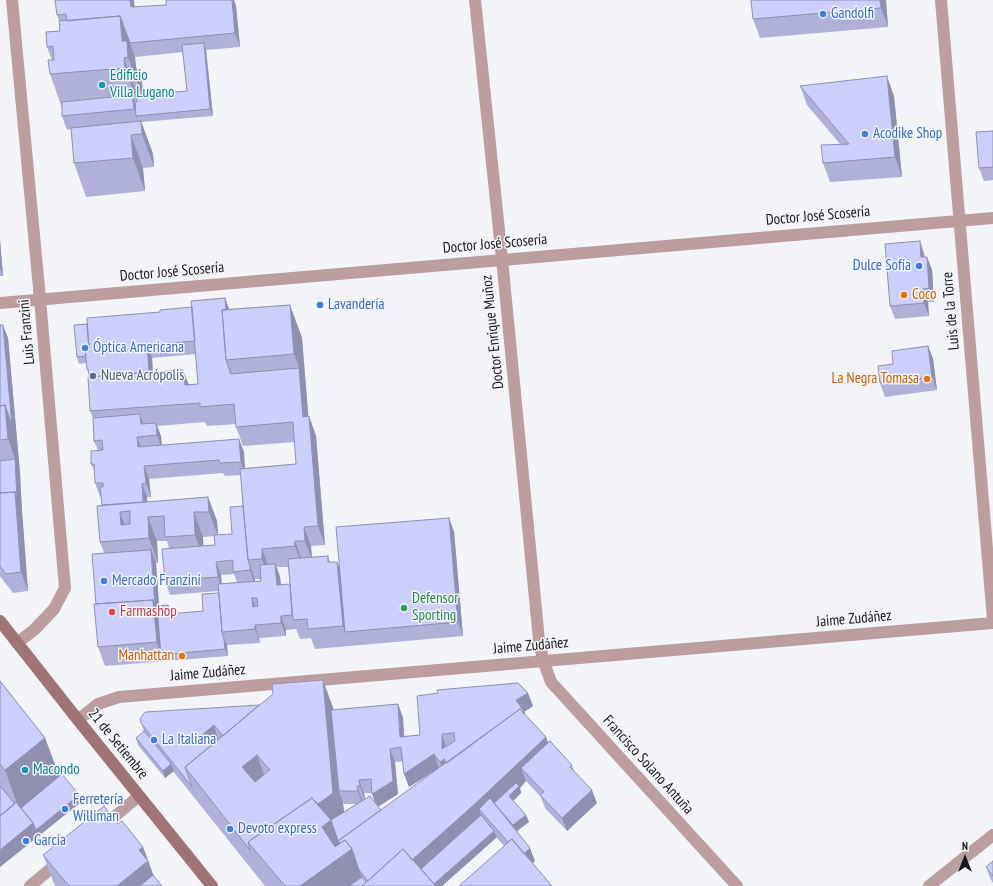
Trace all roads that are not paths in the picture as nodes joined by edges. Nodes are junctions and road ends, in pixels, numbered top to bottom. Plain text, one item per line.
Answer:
1 (12, 0) edge
2 (475, 0) edge
3 (941, 0) edge
4 (993, 218) edge
5 (960, 221) junction
6 (502, 259) junction
7 (40, 299) junction
8 (0, 303) edge
9 (993, 620) edge
10 (0, 621) edge
11 (993, 624) edge
12 (17, 643) junction
13 (543, 660) junction
14 (78, 720) junction
15 (139, 796) junction
16 (993, 835) edge
17 (91, 836) edge
18 (73, 851) edge
19 (30, 886) edge
20 (212, 886) edge
21 (737, 886) edge
22 (929, 886) edge

1 - 7 street, Luis Franzini
2 - 6 street, Doctor Enrique Muñoz
3 - 5 street, Luis de la Torre
4 - 5 street, Doctor José Scosería
5 - 6 street, Doctor José Scosería
5 - 9 street, Luis de la Torre
6 - 7 street, Doctor José Scosería
6 - 13 street, Doctor Enrique Muñoz
7 - 8 street, Doctor José Scosería
7 - 12 street, Luis Franzini
10 - 12 street, 21 de Setiembre
11 - 13 street, Jaime Zudáñez
12 - 14 street, 21 de Setiembre
13 - 14 street, Jaime Zudáñez
13 - 21 street, Francisco Solano Antuña
14 - 15 street, 21 de Setiembre
15 - 17 street
15 - 20 street, 21 de Setiembre
16 - 22 street
18 - 19 street

